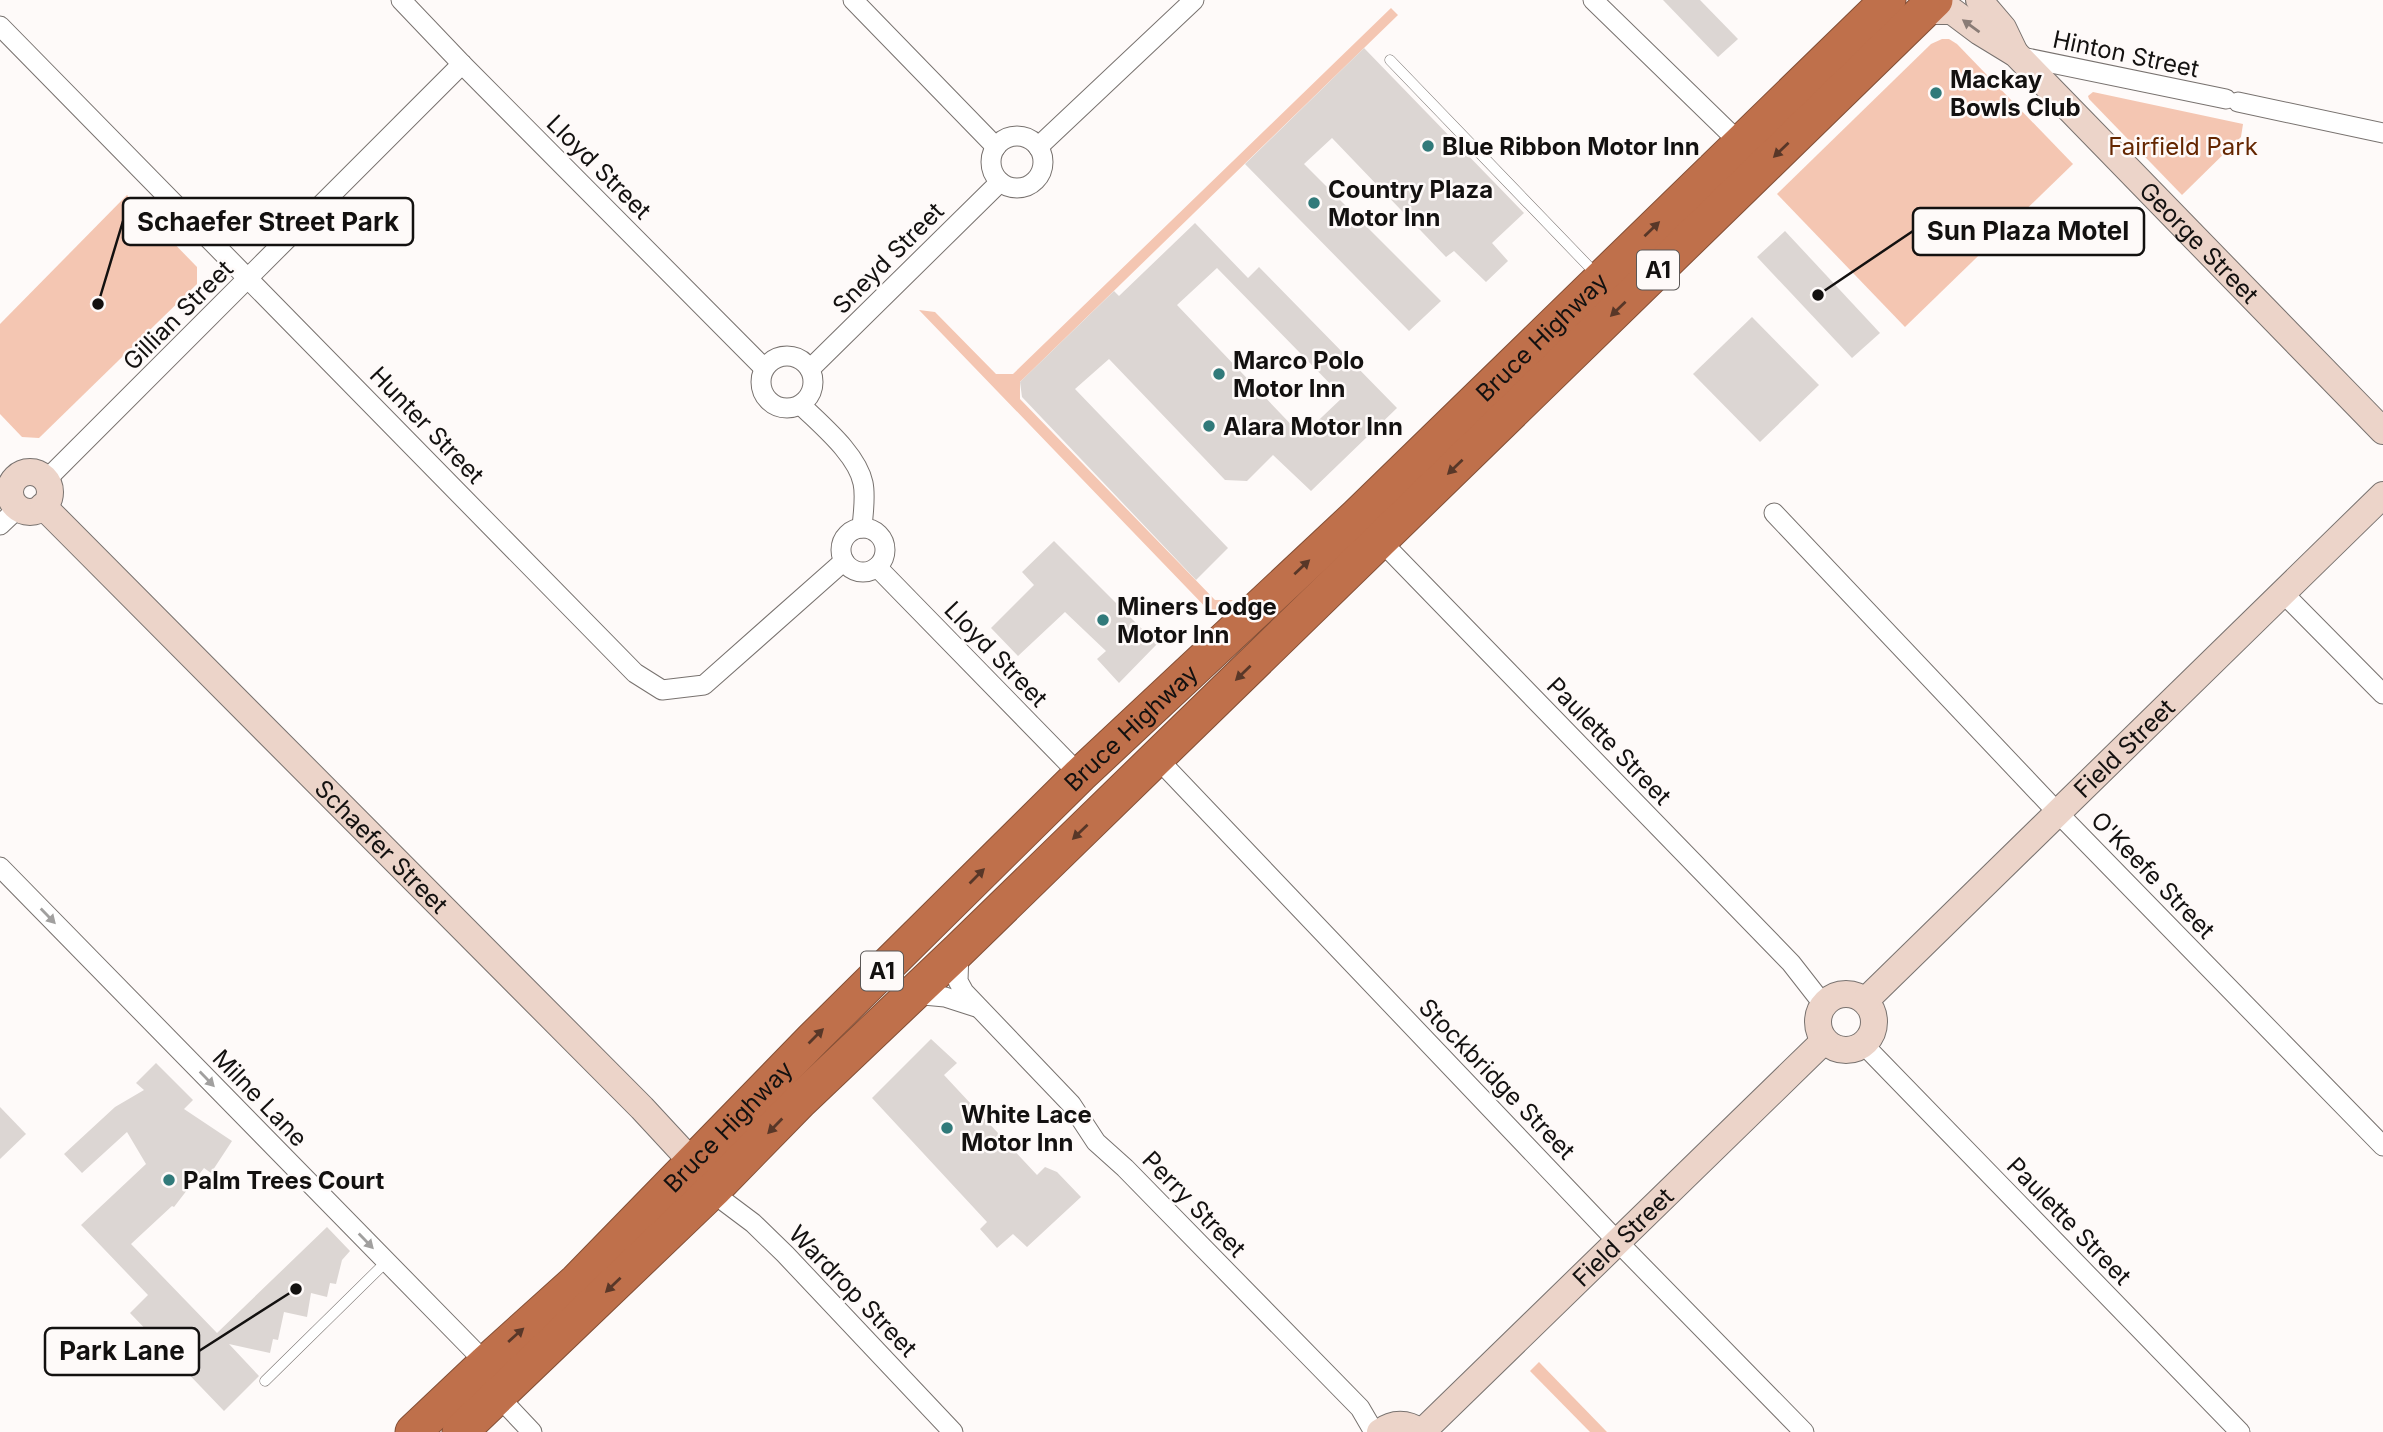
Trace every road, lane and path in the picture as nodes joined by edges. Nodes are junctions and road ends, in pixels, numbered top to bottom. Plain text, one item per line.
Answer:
1 (401, 0) edge
2 (853, 0) edge
3 (1194, 0) edge
4 (1593, 0) edge
5 (1888, 0) edge
6 (1979, 0) edge
7 (1923, 4) edge
8 (0, 26) edge
9 (2016, 55) junction
10 (1391, 60) dead end
11 (462, 64) junction
12 (2383, 132) edge
13 (1748, 136) junction
14 (996, 147) junction
15 (1038, 147) junction
16 (1000, 182) junction
17 (249, 278) junction
18 (1601, 278) junction
19 (765, 368) junction
20 (810, 369) junction
21 (801, 405) junction
22 (2383, 431) edge
23 (8, 469) edge
24 (2383, 495) edge
25 (27, 505) edge
26 (1774, 513) dead end
27 (862, 528) junction
28 (1368, 528) junction
29 (844, 561) junction
30 (877, 567) junction
31 (2283, 593) junction
32 (2383, 694) edge
33 (1156, 757) junction
34 (1080, 775) junction
35 (2058, 813) junction
36 (0, 867) edge
37 (959, 950) junction
38 (913, 994) junction
39 (1865, 1001) junction
40 (1824, 1004) junction
41 (980, 1009) junction
42 (1824, 1041) junction
43 (1864, 1045) junction
44 (2383, 1146) edge
45 (692, 1162) junction
46 (715, 1188) junction
47 (1616, 1240) junction
48 (387, 1262) junction
49 (486, 1363) junction
50 (265, 1381) dead end
51 (498, 1396) junction
52 (413, 1432) edge
53 (460, 1432) edge
54 (532, 1432) edge
55 (953, 1432) edge
56 (1374, 1432) edge
57 (1380, 1432) edge
58 (1421, 1432) edge
59 (1804, 1432) edge
60 (2240, 1432) edge

1 - 11 street, Lloyd Street
2 - 14 street
3 - 15 street
4 - 13 street
5 - 13 highway, Bruce Highway / A1
6 - 9 street, George Street
9 -> 7 street, George Street
7 - 13 highway
7 -> 28 highway, Bruce Highway / A1
8 - 17 street, Hunter Street
9 - 12 street, Hinton Street
9 - 22 street, George Street
10 - 18 lane
11 - 17 street, Gillian Street
11 - 19 street, Lloyd Street
18 -> 13 highway, Bruce Highway / A1
14 - 15 street
14 - 16 street
15 - 16 street
16 - 20 street, Sneyd Street
17 - 25 street, Gillian Street
17 - 29 street, Hunter Street
18 - 28 highway, Bruce Highway / A1
19 - 20 street
19 - 21 street
20 - 21 street
21 - 27 street
23 - 25 street
24 - 31 street, Field Street
25 - 45 street, Schaefer Street
26 - 35 street, O'Keefe Street
27 - 29 street
27 - 30 street
28 -> 33 highway, Bruce Highway / A1
34 -> 28 highway, Bruce Highway / A1
28 - 40 street, Paulette Street
29 - 30 street
30 - 34 street, Lloyd Street
31 - 32 street
31 - 35 street, Field Street
33 -> 37 highway, Bruce Highway / A1
33 - 47 street, Stockbridge Street
45 -> 34 highway, Bruce Highway / A1
35 - 39 street, Field Street
35 - 44 street, O'Keefe Street
36 -> 48 street, Milne Lane
37 - 38 highway, Bruce Highway / A1
37 - 41 street, Perry Street
38 - 41 street, Perry Street
38 -> 46 highway, Bruce Highway / A1
39 - 40 street
39 - 43 street
40 - 42 street
41 - 56 street, Perry Street
42 - 43 street
42 - 47 street, Field Street
43 - 60 street, Paulette Street
45 - 46 street, Schaefer Street
49 -> 45 highway, Bruce Highway / A1
46 -> 51 highway, Bruce Highway / A1
46 - 55 street, Wardrop Street
47 - 58 street, Field Street
47 - 59 street, Stockbridge Street
48 - 49 street, Milne Lane
48 - 50 lane
49 - 52 highway, Bruce Highway / A1
51 - 53 highway, Bruce Highway / A1
51 - 54 street
57 - 58 street

